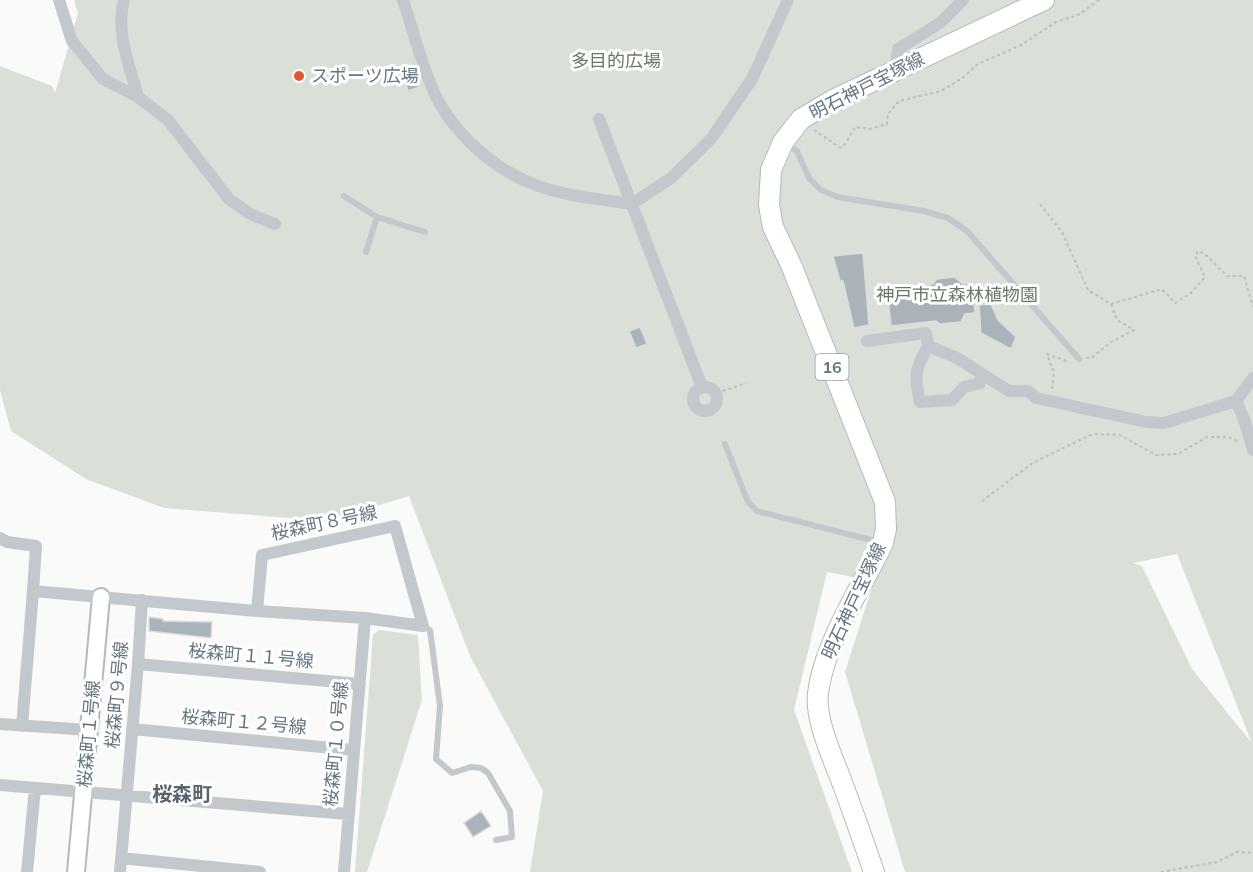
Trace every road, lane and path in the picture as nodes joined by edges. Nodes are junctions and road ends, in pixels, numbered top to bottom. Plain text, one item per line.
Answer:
1 (59, 0) edge
2 (124, 0) edge
3 (403, 0) edge
4 (789, 0) edge
5 (963, 0) edge
6 (1044, 0) edge
7 (1099, 0) edge
8 (896, 71) junction
9 (138, 97) junction
10 (599, 119) dead end
11 (807, 134) dead end
12 (783, 142) junction
13 (344, 196) dead end
14 (632, 204) junction
15 (1040, 204) dead end
16 (377, 217) junction
17 (275, 224) dead end
18 (425, 232) dead end
19 (366, 252) dead end
20 (1112, 304) junction
21 (1253, 307) edge
22 (867, 341) dead end
23 (928, 346) junction
24 (1079, 359) junction
25 (982, 374) junction
26 (1253, 378) edge
27 (746, 383) dead end
28 (702, 387) junction
29 (717, 393) junction
30 (1050, 401) junction
31 (1236, 401) junction
32 (725, 444) dead end
33 (1253, 448) edge
34 (982, 501) dead end
35 (0, 538) edge
36 (883, 543) junction
37 (33, 591) junction
38 (101, 597) junction
39 (142, 600) junction
40 (257, 611) junction
41 (365, 618) junction
42 (423, 626) junction
43 (138, 664) junction
44 (360, 684) junction
45 (0, 724) edge
46 (22, 726) junction
47 (132, 729) junction
48 (89, 730) junction
49 (353, 750) junction
50 (0, 785) edge
51 (35, 788) junction
52 (83, 791) junction
53 (127, 794) junction
54 (348, 814) junction
55 (496, 840) dead end
56 (1253, 853) edge
57 (120, 858) junction
58 (27, 872) edge
59 (76, 872) edge
60 (120, 872) edge
61 (260, 872) edge
62 (344, 872) edge
63 (874, 872) edge
64 (1161, 872) edge

1 - 9 street
2 - 9 street
3 - 14 street
4 - 14 street
5 - 8 street
6 - 8 main road, 明石神戸宝塚線 / 16
7 - 11 path
8 - 12 main road, 明石神戸宝塚線 / 16
9 - 17 street
10 - 14 street
12 - 24 lane
12 - 36 main road, 明石神戸宝塚線 / 16
13 - 16 lane
14 - 28 street
15 - 20 path
16 - 18 lane
16 - 19 lane
20 - 21 path
20 - 24 path
22 - 23 street
23 - 25 street
23 - 25 street
24 - 30 path
25 - 30 street
26 - 31 street
27 - 29 path
28 - 29 street
28 - 29 street
30 - 31 street
31 - 33 street
32 - 36 lane
33 - 34 path
35 - 37 street
36 - 63 main road, 明石神戸宝塚線 / 16
37 - 38 street
37 - 46 street
38 - 39 street
38 - 48 street, 桜森町１号線
39 - 40 street
39 - 43 street, 桜森町９号線
40 - 41 street
40 - 42 street, 桜森町８号線
41 - 42 street
41 - 44 street, 桜森町１０号線
42 - 55 lane
43 - 44 street, 桜森町１１号線
43 - 47 street, 桜森町９号線
44 - 49 street, 桜森町１０号線
45 - 46 street
46 - 48 street
47 - 49 street, 桜森町１２号線
47 - 53 street, 桜森町９号線
48 - 52 street, 桜森町１号線
49 - 54 street, 桜森町１０号線
50 - 51 street
51 - 52 street
51 - 58 street
52 - 53 street
52 - 59 street, 桜森町１号線
53 - 54 street
53 - 57 street
54 - 62 street, 桜森町１０号線
56 - 64 path
57 - 60 street
57 - 61 street

